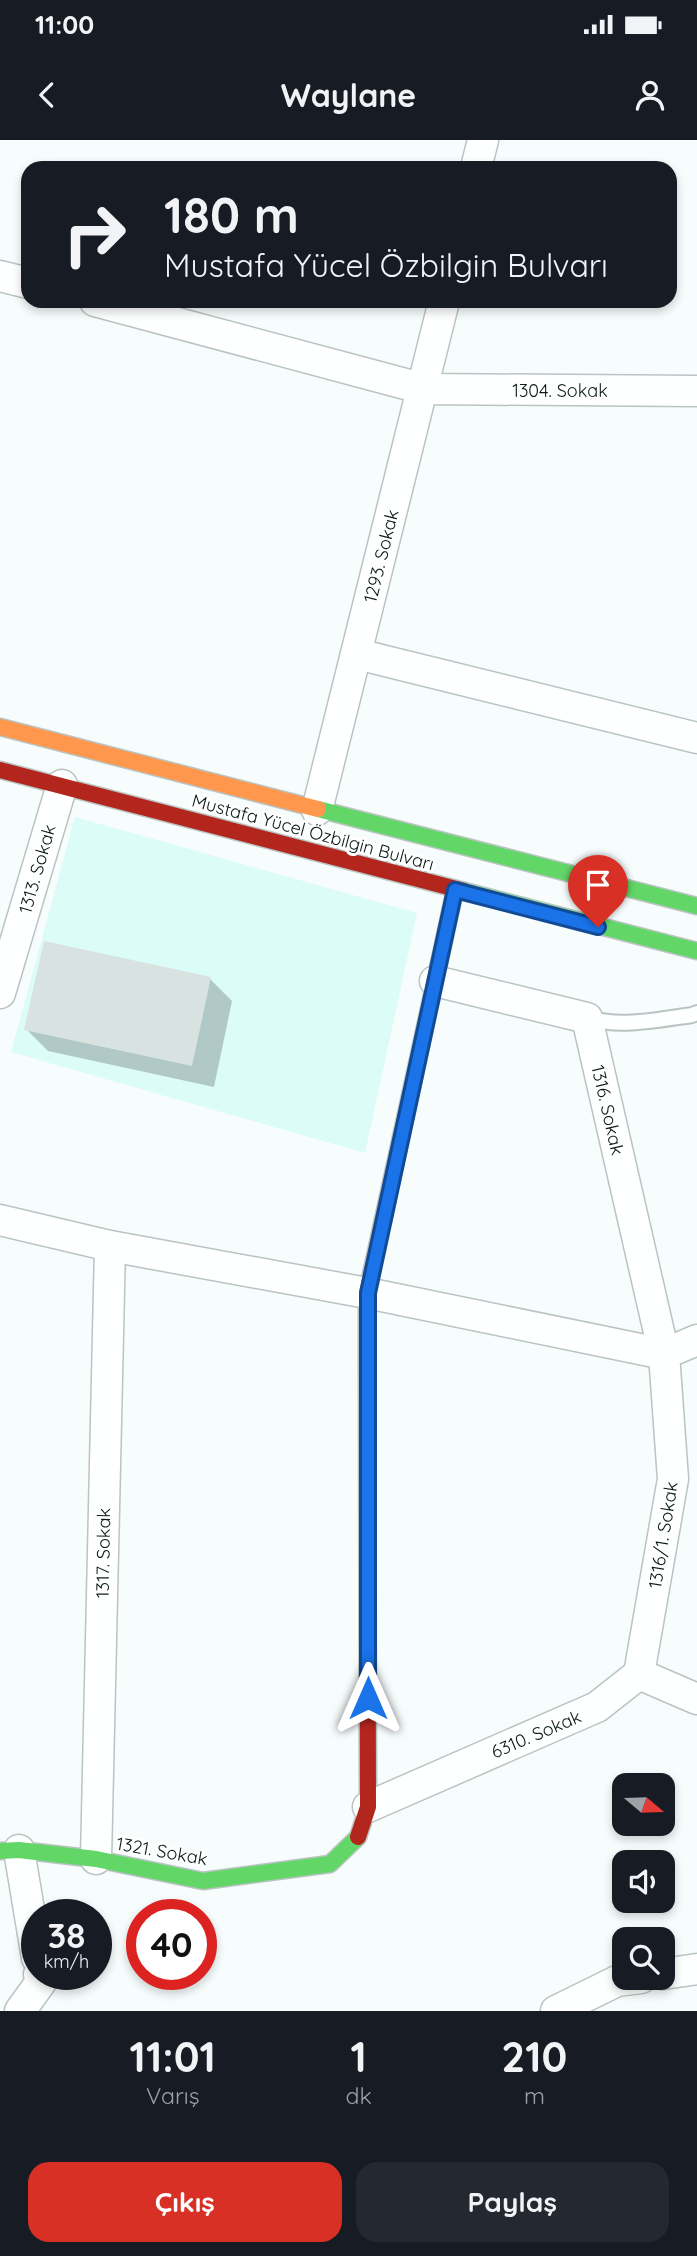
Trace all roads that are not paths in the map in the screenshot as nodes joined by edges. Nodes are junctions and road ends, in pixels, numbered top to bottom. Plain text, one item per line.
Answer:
1 (483, 140) edge
2 (478, 161) edge
3 (0, 276) edge
4 (21, 281) edge
5 (121, 308) edge
6 (442, 308) edge
7 (424, 389) junction
8 (697, 391) edge
9 (356, 654) junction
10 (0, 727) edge
11 (697, 738) edge
12 (0, 770) edge
13 (61, 785) junction
14 (317, 810) junction
15 (455, 890) junction
16 (697, 906) edge
17 (697, 951) edge
18 (436, 981) junction
19 (0, 993) edge
20 (697, 1013) edge
21 (587, 1018) junction
22 (0, 1220) edge
23 (110, 1246) junction
24 (368, 1293) junction
25 (697, 1340) edge
26 (664, 1354) junction
27 (685, 1486) edge
28 (639, 1674) junction
29 (697, 1699) edge
30 (368, 1807) junction
31 (10, 1851) edge
32 (96, 1859) junction
33 (22, 1899) edge
34 (697, 1969) edge
35 (675, 1972) edge
36 (612, 1984) edge
37 (35, 1990) edge
38 (20, 2011) edge
39 (556, 2011) edge

1 - 2 street
3 - 4 street
5 - 7 street, 1304. Sokak
6 - 7 street, 1293. Sokak
7 - 8 street, 1304. Sokak
7 - 9 street, 1293. Sokak
9 - 11 street
9 - 14 street, 1293. Sokak
10 - 14 street, Mustafa Yücel Özbilgin Bulvarı
12 - 13 street, Mustafa Yücel Özbilgin Bulvarı
13 - 15 street, Mustafa Yücel Özbilgin Bulvarı
13 - 19 street, 1313. Sokak
14 - 16 street, Mustafa Yücel Özbilgin Bulvarı
15 - 17 street, Mustafa Yücel Özbilgin Bulvarı
15 - 18 street
18 - 21 street
18 - 24 street
20 - 21 lane
21 - 26 street, 1316. Sokak
22 - 23 street
23 - 24 street
23 - 32 street, 1317. Sokak
24 - 26 street
24 - 30 street
25 - 26 street
26 - 27 street, 1316/1. Sokak
27 - 28 street, 1316/1. Sokak
28 - 29 street
28 - 30 street, 6310. Sokak
30 - 32 street, 1321. Sokak
31 - 32 street, 1321. Sokak
31 - 33 street
34 - 35 street
36 - 39 street
37 - 38 street

